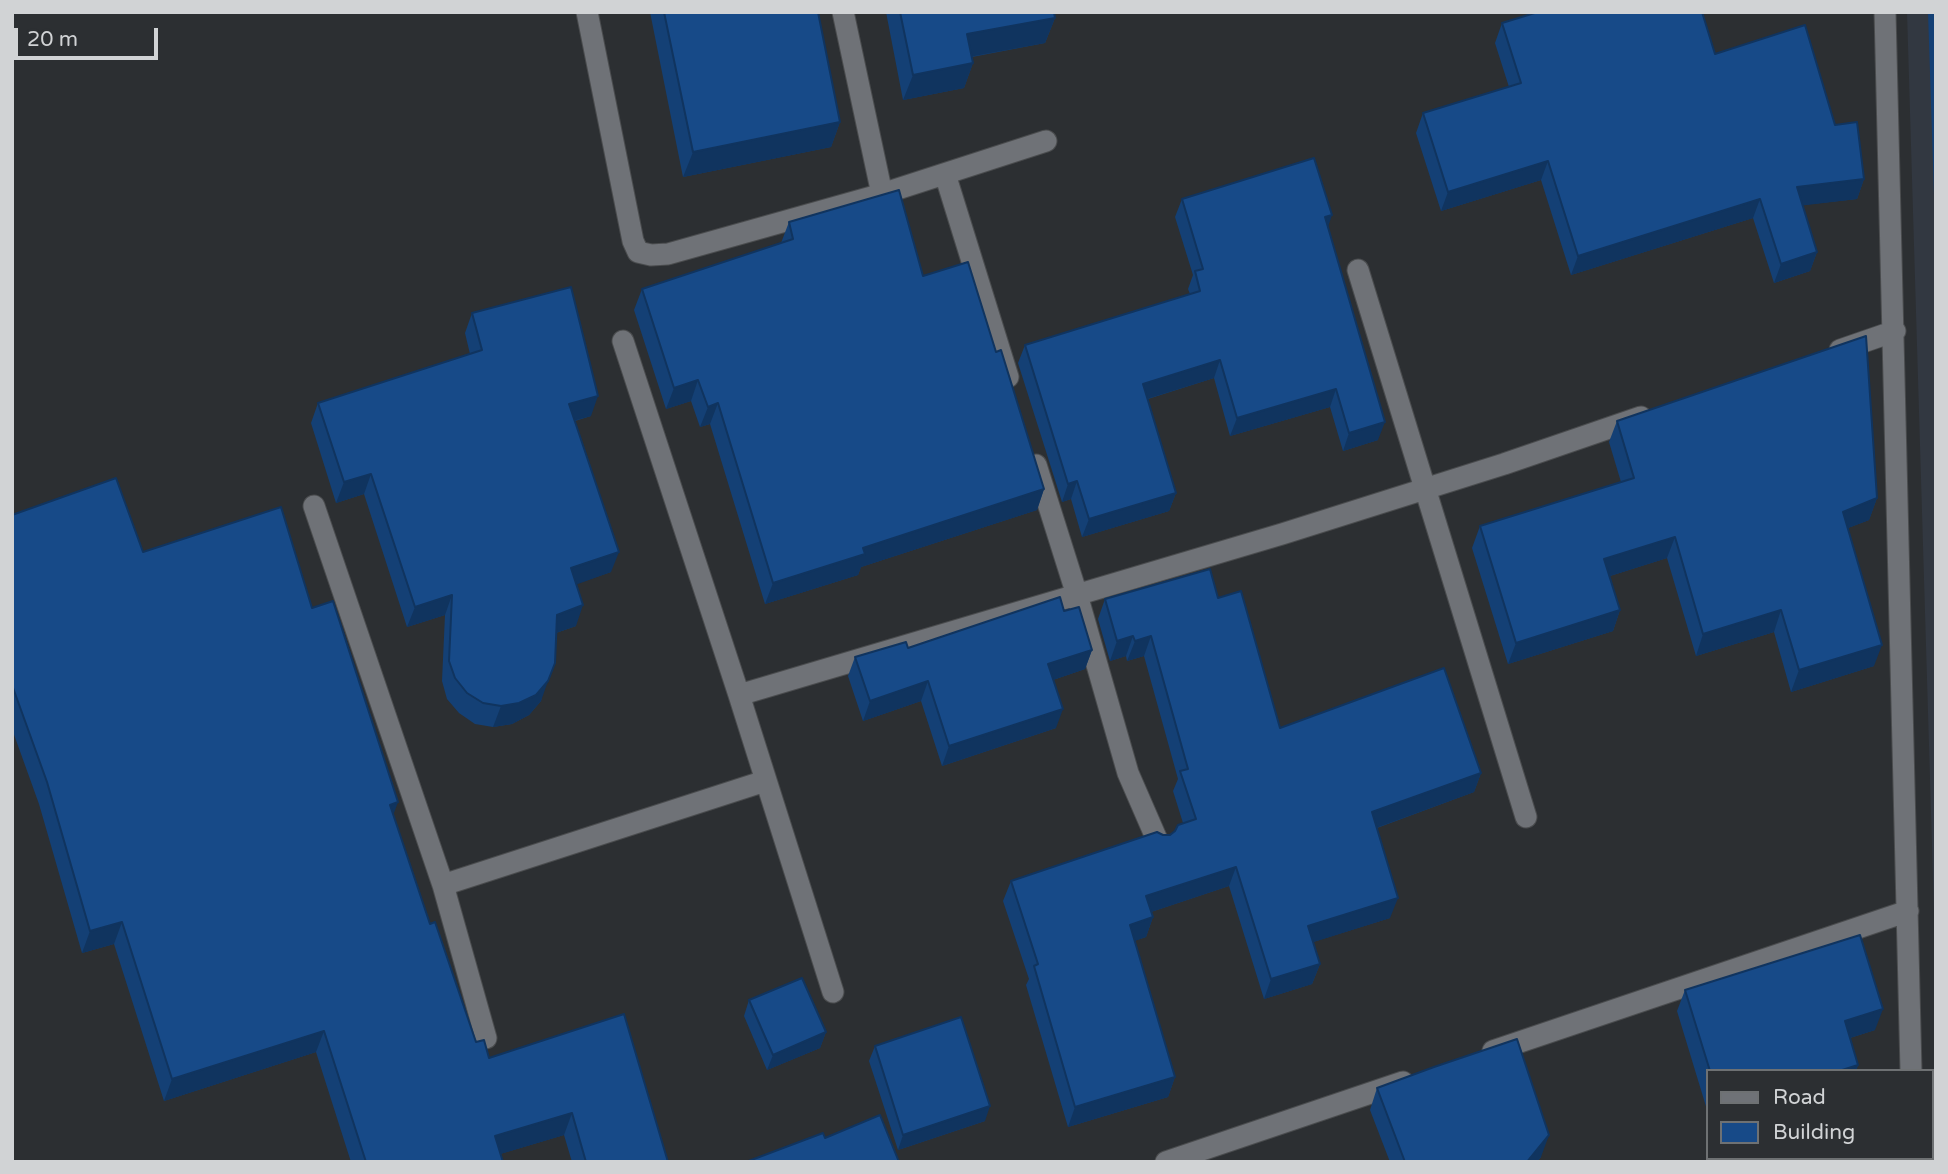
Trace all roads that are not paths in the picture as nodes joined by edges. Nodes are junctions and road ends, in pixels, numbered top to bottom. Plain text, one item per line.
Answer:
1 (587, 12) edge
2 (843, 12) edge
3 (1885, 12) edge
4 (1046, 141) dead end
5 (945, 174) junction
6 (882, 194) junction
7 (1358, 270) dead end
8 (1895, 331) junction
9 (623, 341) dead end
10 (1816, 358) edge
11 (1015, 398) edge
12 (1660, 411) edge
13 (1031, 450) edge
14 (1424, 489) junction
15 (314, 506) dead end
16 (1077, 595) junction
17 (739, 695) junction
18 (765, 782) junction
19 (1526, 817) dead end
20 (1158, 842) edge
21 (443, 885) junction
22 (1908, 911) junction
23 (833, 992) dead end
24 (486, 1038) edge
25 (1471, 1059) edge
26 (1911, 1069) edge
27 (1418, 1077) edge
28 (1166, 1162) edge

1 - 6 street
2 - 6 street
3 - 8 street
4 - 5 street
5 - 6 street
5 - 11 street
7 - 14 street
8 - 10 street
8 - 22 street
9 - 17 street
12 - 14 street
13 - 16 street
14 - 16 street
14 - 19 street
15 - 21 street
16 - 17 street
16 - 20 street
17 - 18 street
18 - 21 street
18 - 23 street
21 - 24 street
22 - 25 street
22 - 26 street
27 - 28 street

